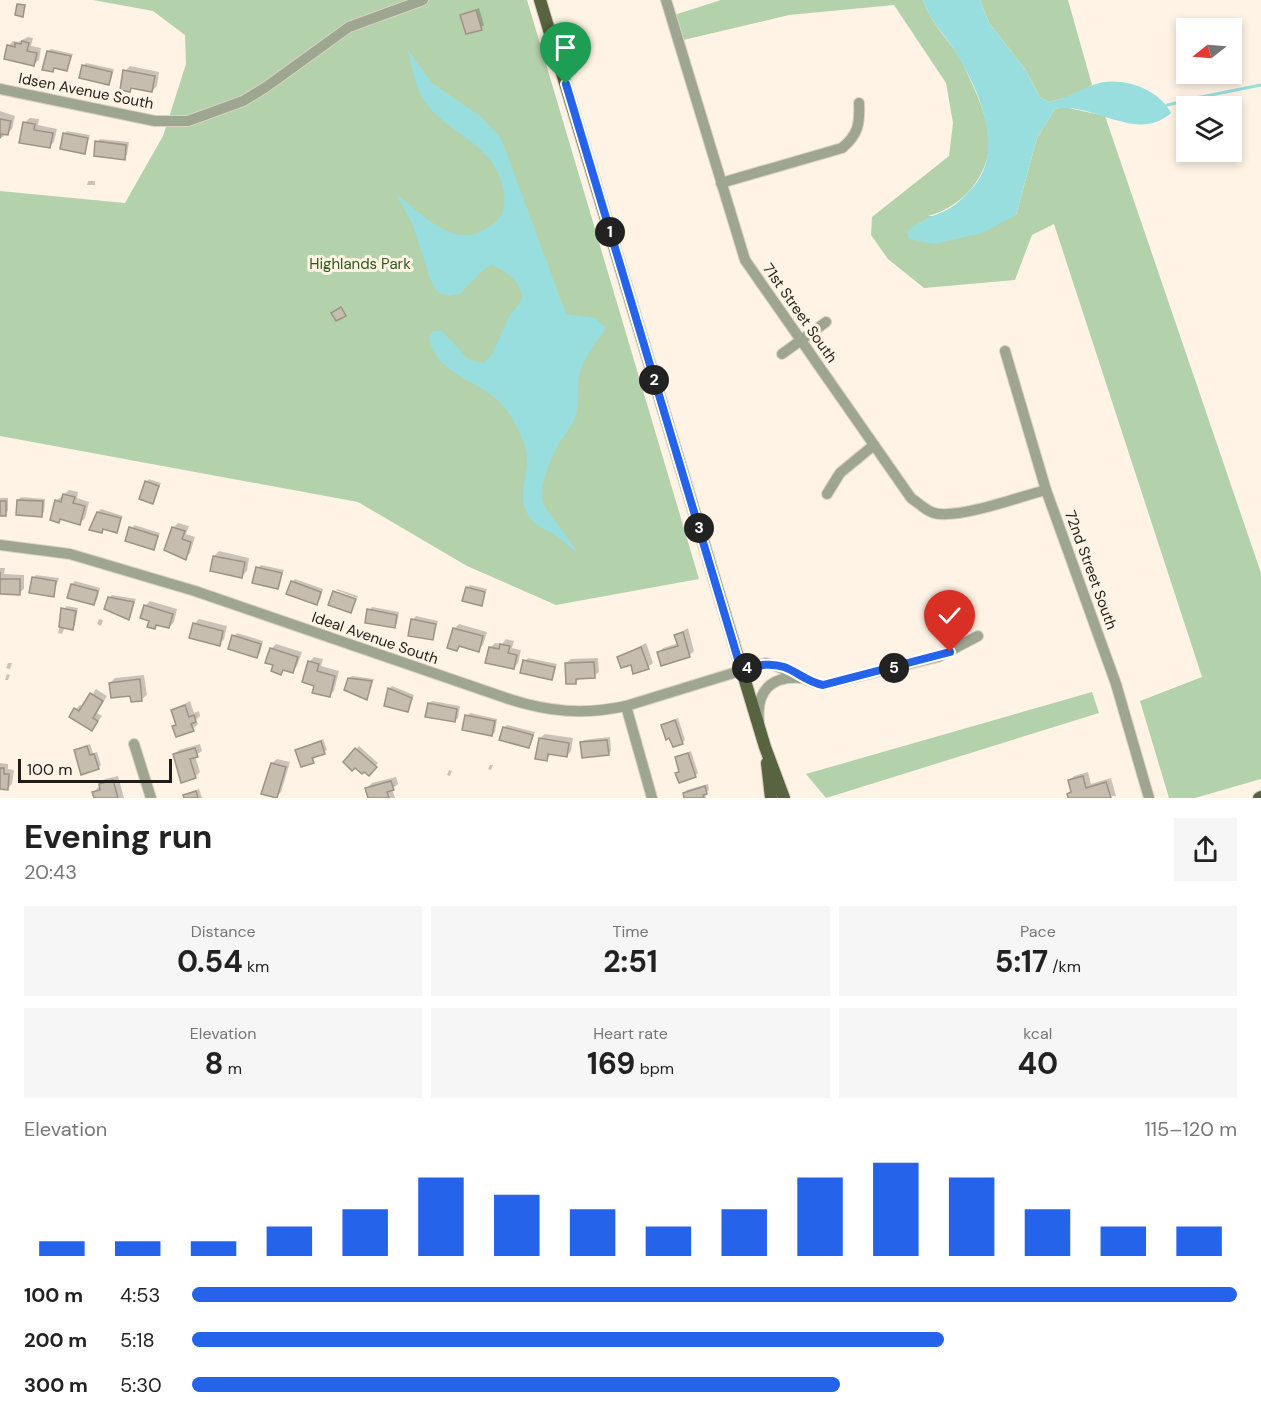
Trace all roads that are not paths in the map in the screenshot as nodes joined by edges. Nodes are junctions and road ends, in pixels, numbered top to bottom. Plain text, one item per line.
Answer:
1 (423, 0) edge
2 (540, 0) edge
3 (666, 0) edge
4 (0, 89) edge
5 (858, 103) dead end
6 (721, 183) junction
7 (826, 322) dead end
8 (801, 341) junction
9 (1005, 351) dead end
10 (782, 354) dead end
11 (874, 445) junction
12 (1046, 490) junction
13 (826, 494) dead end
14 (0, 545) edge
15 (978, 636) dead end
16 (741, 669) junction
17 (801, 678) junction
18 (626, 706) junction
19 (760, 733) junction
20 (134, 744) dead end
21 (765, 747) junction
22 (151, 798) edge
23 (652, 798) edge
24 (771, 798) edge
25 (784, 798) edge
26 (1149, 798) edge

1 - 4 street, Idsen Avenue South
2 - 16 main road
3 - 6 street, 71st Street South
5 - 6 street
6 - 8 street, 71st Street South
7 - 8 street
8 - 10 street
8 - 11 street, 71st Street South
9 - 12 street, 72nd Street South
11 - 12 street, 71st Street South
11 - 13 street
12 - 26 street, 72nd Street South
14 - 18 street, Ideal Avenue South
15 - 17 street
16 - 17 street, Ideal Avenue South
16 - 18 street, Ideal Avenue South
16 - 19 main road
17 - 19 street
18 - 23 street
19 - 21 main road
20 - 22 street
21 - 24 main road
21 - 25 main road

